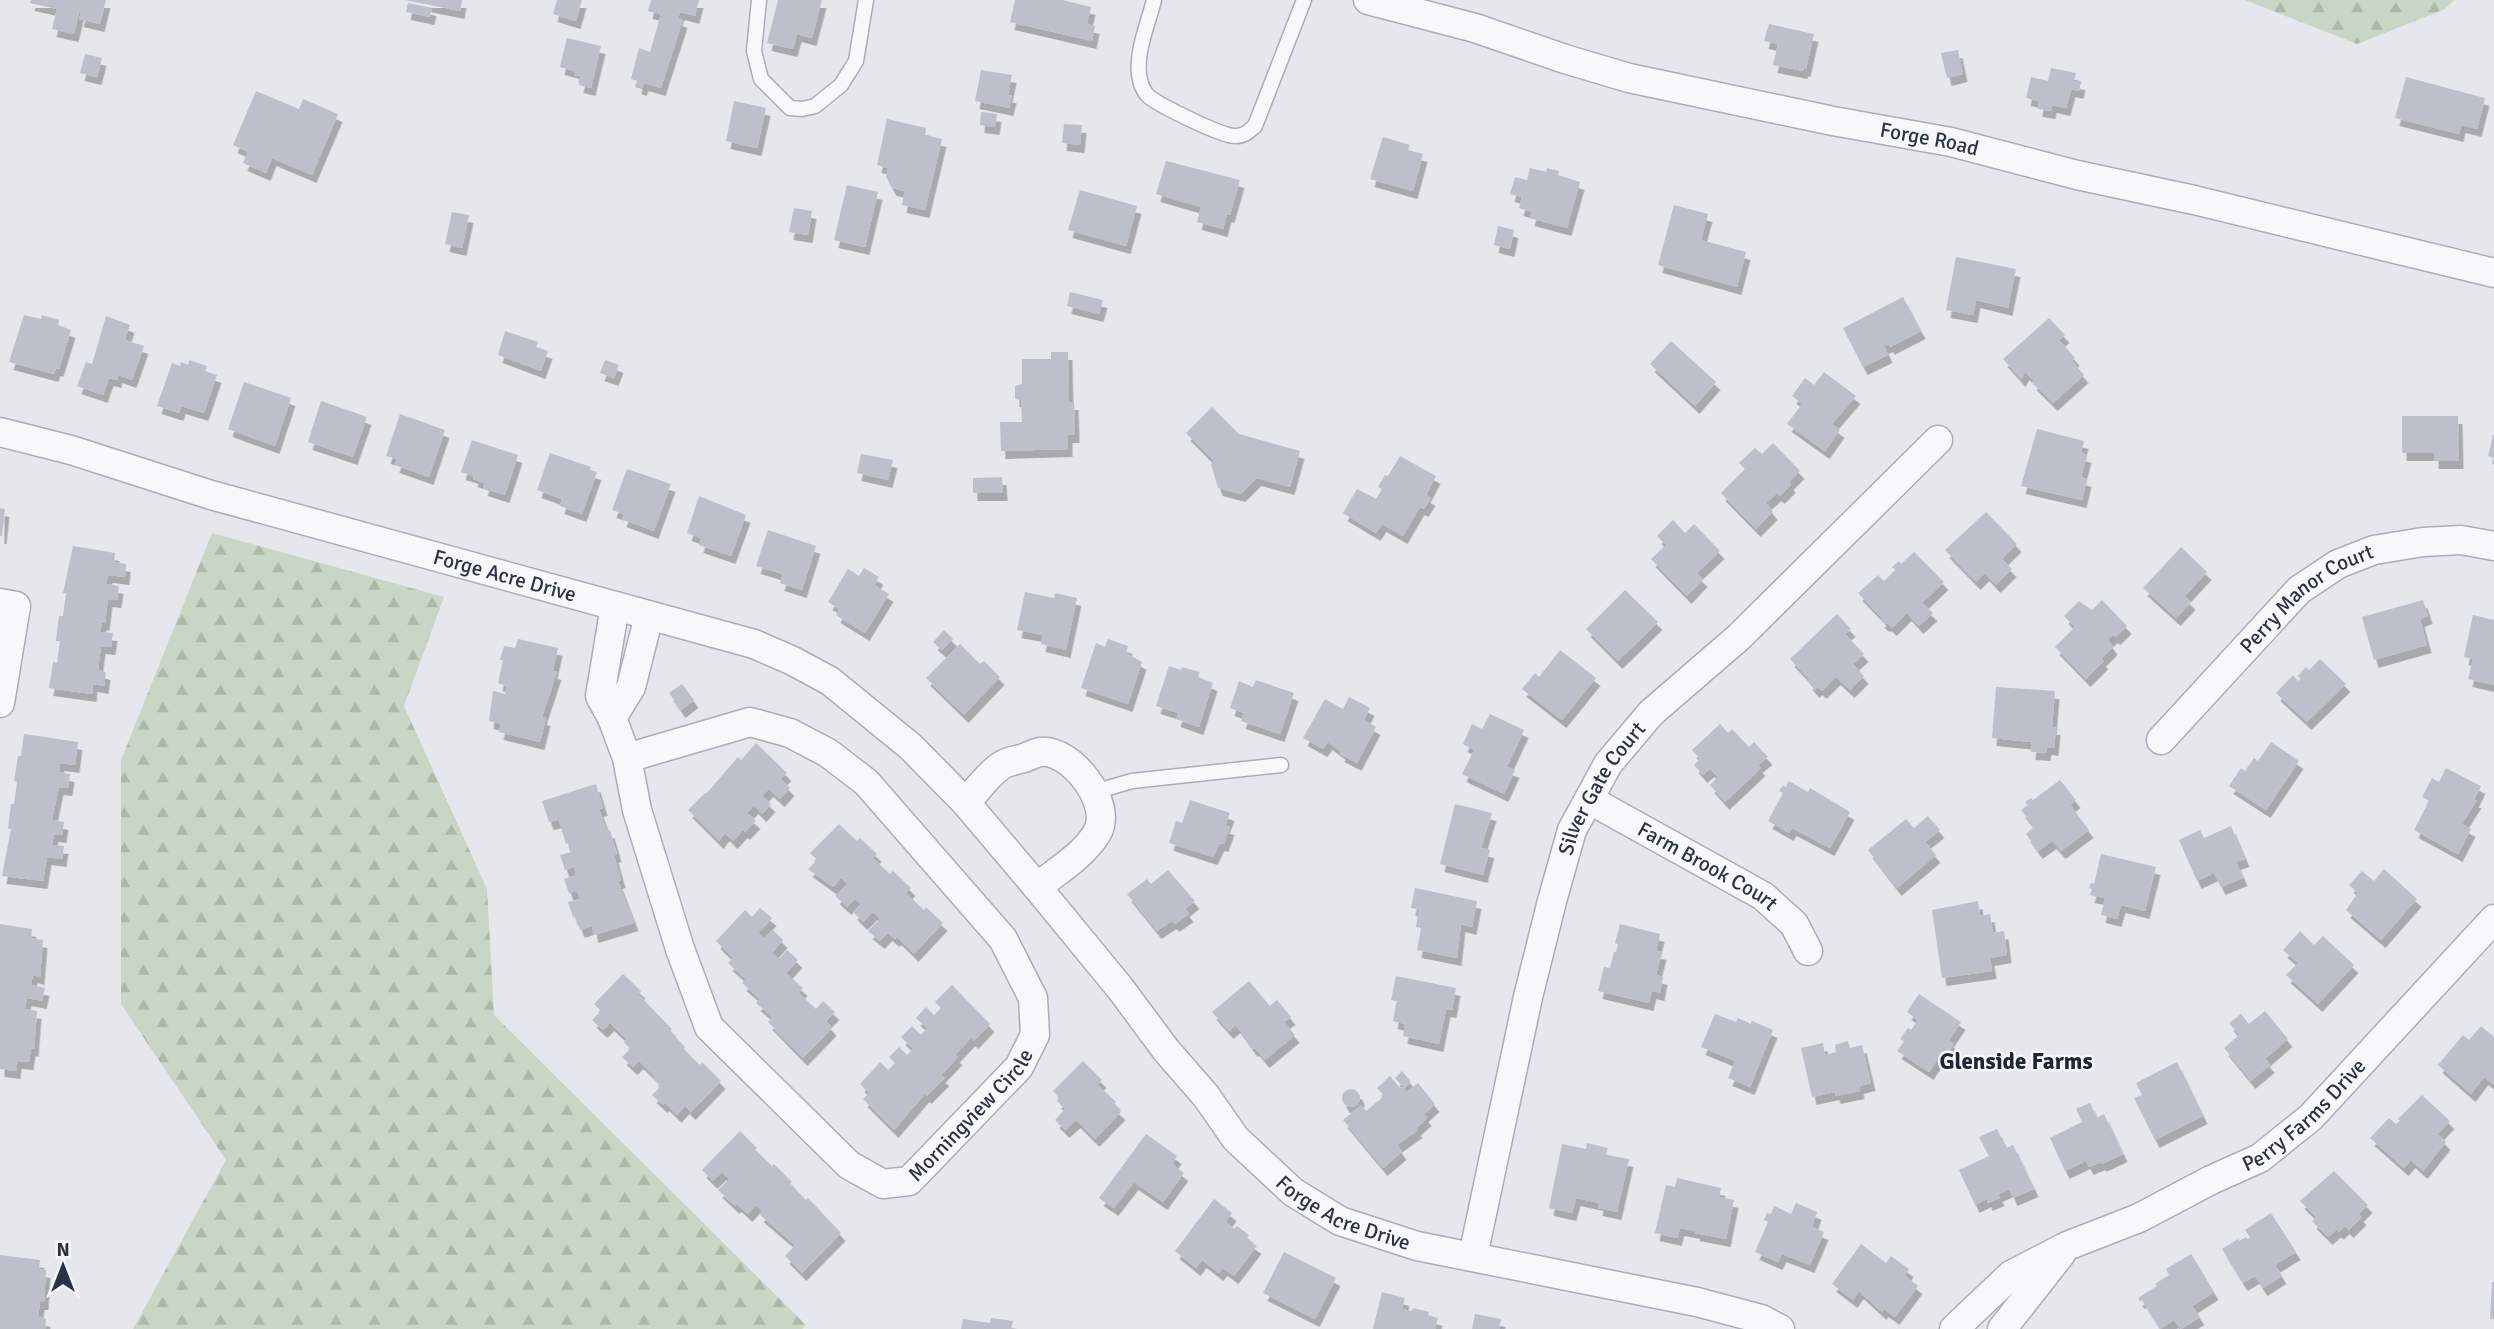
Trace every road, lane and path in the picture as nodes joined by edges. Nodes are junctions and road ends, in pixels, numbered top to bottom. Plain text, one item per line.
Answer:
1 (759, 0) edge
2 (866, 0) edge
3 (1154, 0) edge
4 (1304, 0) edge
5 (1368, 0) edge
6 (2494, 273) edge
7 (0, 432) edge
8 (1938, 440) dead end
9 (2494, 546) edge
10 (0, 603) edge
11 (615, 607) junction
12 (649, 616) junction
13 (0, 703) edge
14 (612, 718) junction
15 (2161, 740) dead end
16 (627, 758) junction
17 (1281, 765) dead end
18 (1094, 792) junction
19 (1590, 800) junction
20 (966, 803) junction
21 (1037, 887) junction
22 (2494, 919) edge
23 (1808, 951) dead end
24 (2067, 1246) junction
25 (1473, 1256) junction
26 (1780, 1329) edge
27 (1954, 1329) edge
28 (2002, 1329) edge

1 - 2 lane
3 - 4 lane
5 - 6 street, Forge Road
7 - 11 street, Forge Acre Drive
8 - 19 street, Silver Gate Court
9 - 15 street, Perry Manor Court
10 - 13 street
11 - 12 street, Forge Acre Drive
11 - 14 street, Morningview Circle
12 - 14 street
12 - 20 street, Forge Acre Drive
14 - 16 street, Morningview Circle
16 - 16 street, Morningview Circle
17 - 18 lane
18 - 20 street
18 - 21 street
19 - 23 street, Farm Brook Court
19 - 25 street, Silver Gate Court
20 - 21 street, Forge Acre Drive
21 - 25 street, Forge Acre Drive
22 - 24 street, Perry Farms Drive
24 - 27 street, Perry Farms Drive
24 - 28 street
25 - 26 street, Forge Acre Drive

